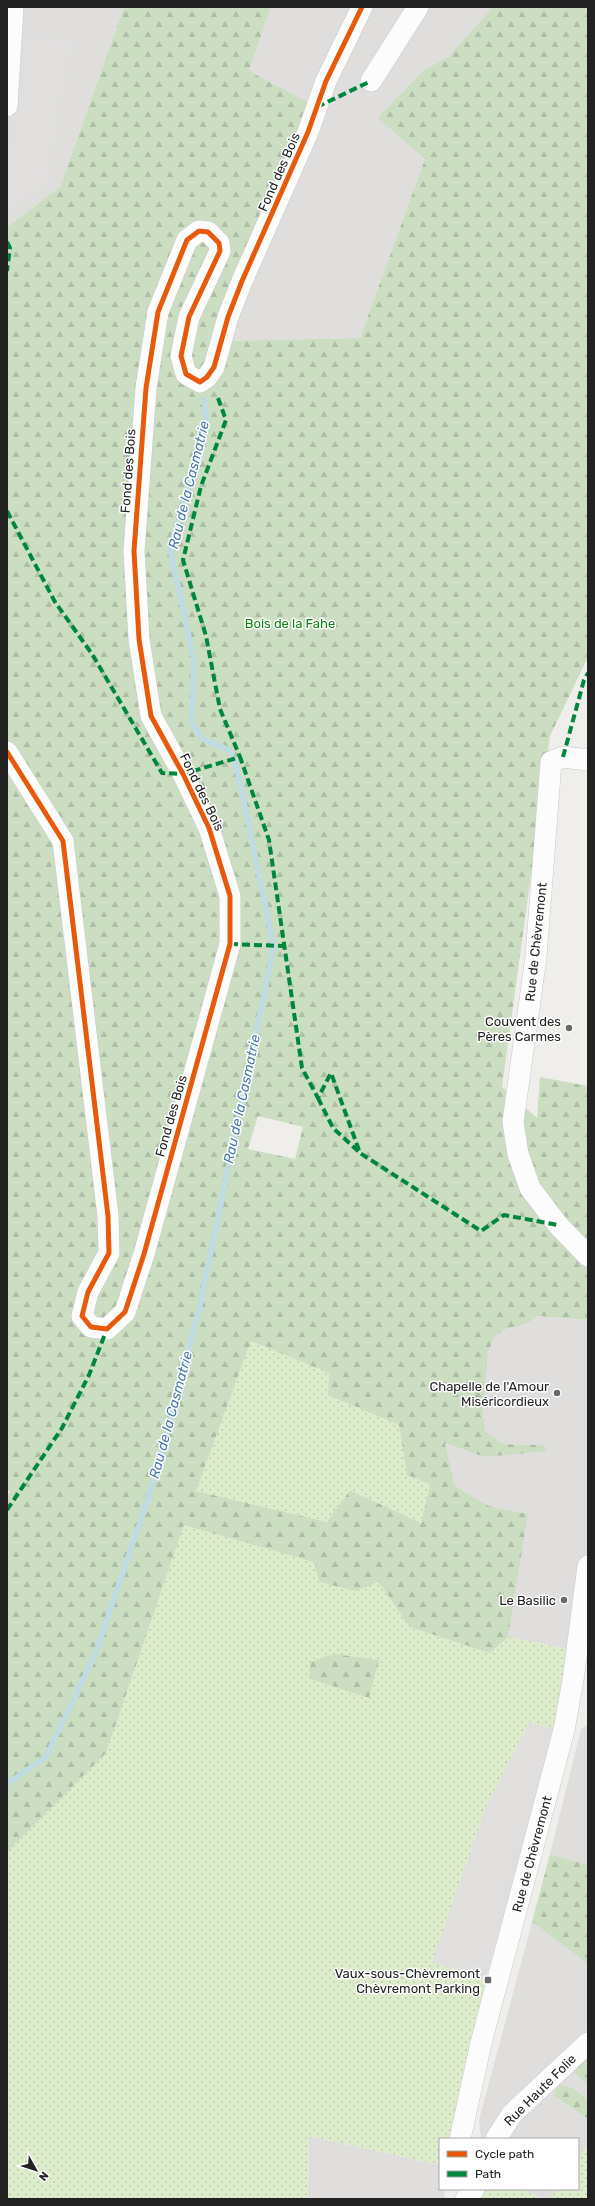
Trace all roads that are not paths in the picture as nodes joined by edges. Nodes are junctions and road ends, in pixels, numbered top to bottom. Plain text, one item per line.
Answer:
1 (13, 7) edge
2 (362, 7) edge
3 (418, 7) edge
4 (372, 81) dead end
5 (7, 106) edge
6 (7, 752) edge
7 (588, 760) edge
8 (588, 1256) edge
9 (588, 1566) edge
10 (588, 2042) edge
11 (460, 2138) edge
12 (497, 2138) edge
13 (473, 2190) edge
14 (466, 2199) edge

1 - 5 street
2 - 6 street, Fond des Bois
3 - 4 street
7 - 8 street, Rue de Chèvremont
9 - 11 street, Rue de Chèvremont
10 - 12 street, Rue Haute Folie
13 - 14 street

